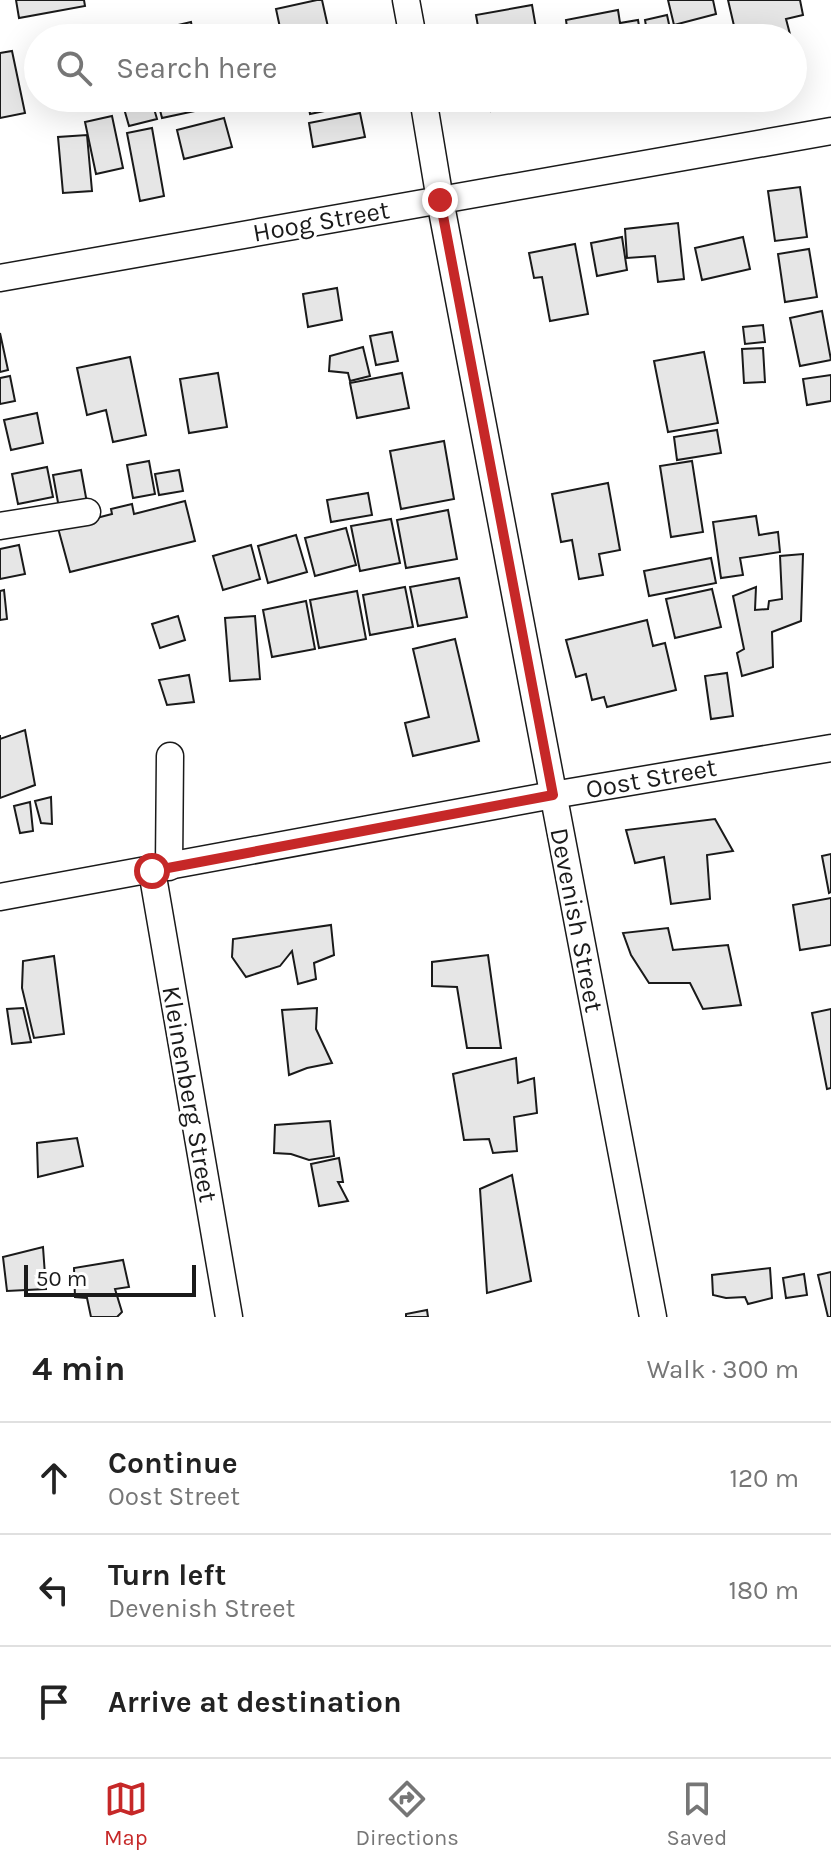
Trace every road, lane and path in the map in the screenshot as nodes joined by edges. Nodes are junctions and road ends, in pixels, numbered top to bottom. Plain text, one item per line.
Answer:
1 (406, 0) edge
2 (410, 24) edge
3 (425, 112) edge
4 (831, 131) edge
5 (440, 200) junction
6 (0, 278) edge
7 (87, 512) dead end
8 (0, 526) edge
9 (831, 748) edge
10 (170, 756) dead end
11 (553, 795) junction
12 (160, 869) junction
13 (0, 897) edge
14 (229, 1317) edge
15 (653, 1317) edge

1 - 2 street
3 - 5 street, Devenish Street
4 - 5 street, Hoog Street
5 - 6 street, Hoog Street
5 - 11 street, Devenish Street
7 - 8 street
9 - 11 street, Oost Street
10 - 12 street, Kleinenberg Street
11 - 12 street, Oost Street
11 - 15 street, Devenish Street
12 - 13 street, Oost Street
12 - 14 street, Kleinenberg Street

